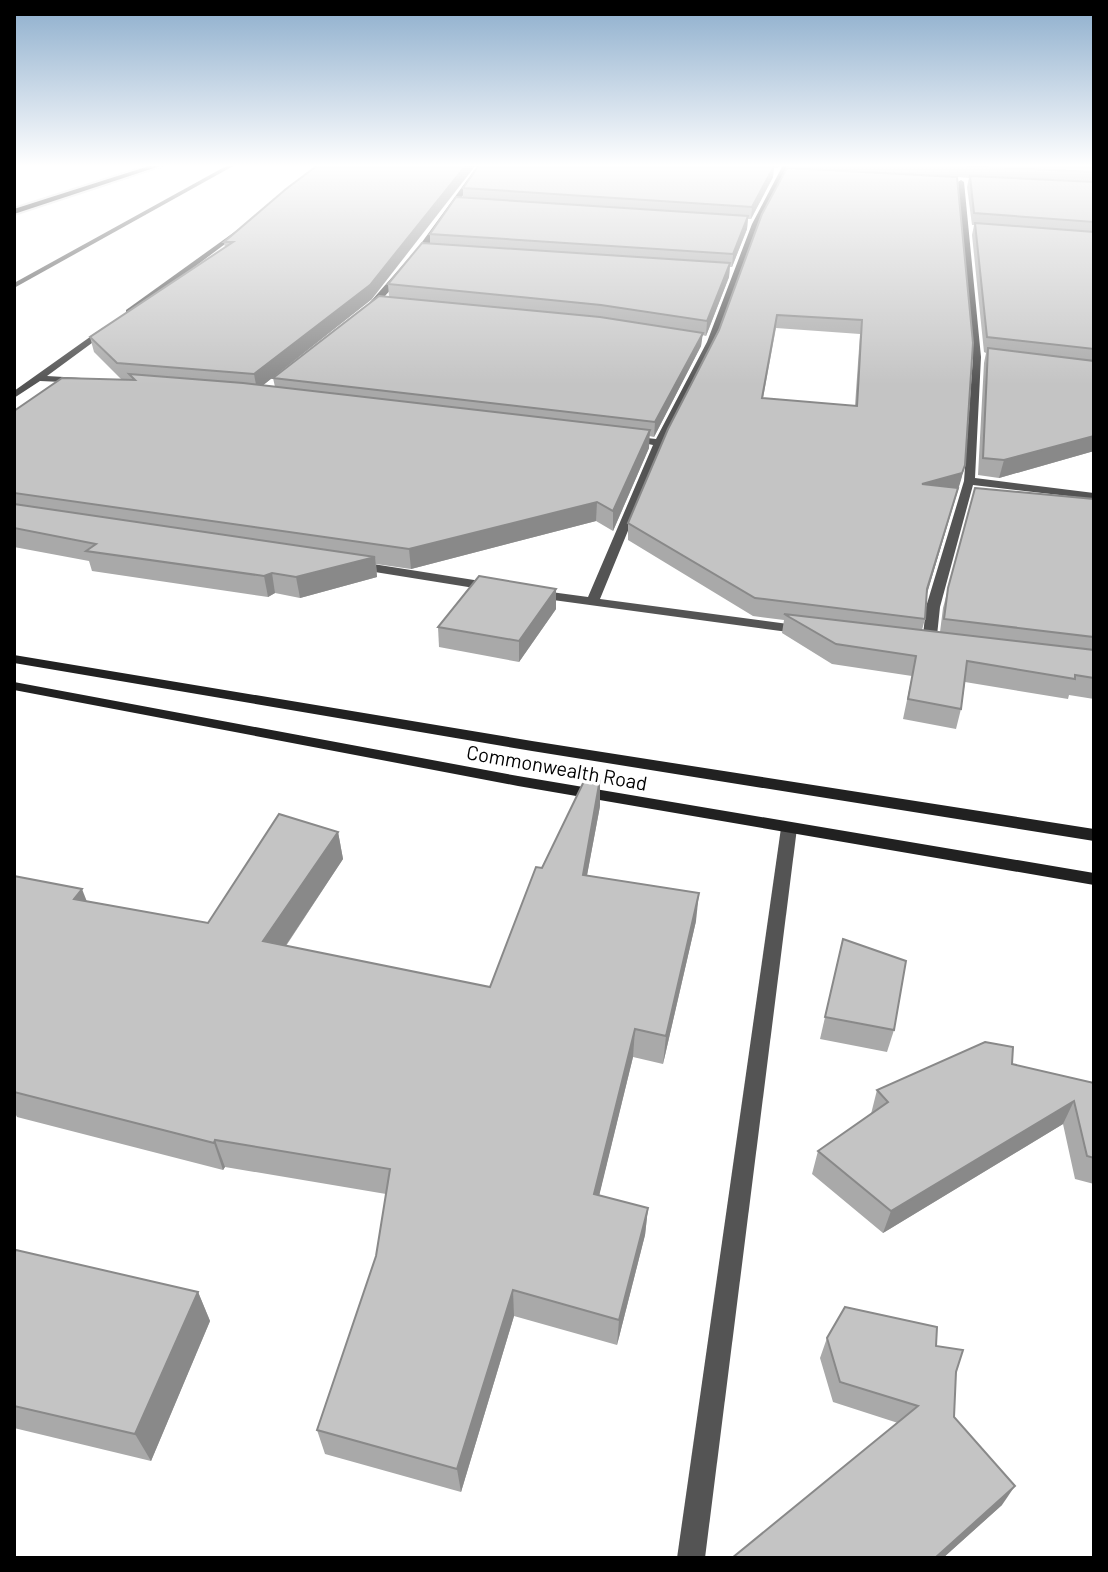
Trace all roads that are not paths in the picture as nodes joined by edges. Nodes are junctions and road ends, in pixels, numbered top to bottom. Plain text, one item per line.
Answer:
1 (100, 238) edge
2 (229, 238) edge
3 (429, 238) edge
4 (749, 238) edge
5 (966, 238) edge
6 (420, 251) junction
7 (436, 252) edge
8 (720, 271) edge
9 (736, 272) junction
10 (14, 286) edge
11 (377, 303) junction
12 (389, 304) edge
13 (354, 321) edge
14 (697, 340) edge
15 (711, 342) junction
16 (977, 357) junction
17 (992, 359) edge
18 (40, 378) junction
19 (88, 382) edge
20 (14, 395) edge
21 (612, 437) edge
22 (659, 443) junction
23 (969, 481) junction
24 (1094, 496) edge
25 (335, 562) edge
26 (502, 589) edge
27 (517, 591) edge
28 (592, 603) junction
29 (822, 632) edge
30 (913, 644) edge
31 (929, 645) junction
32 (944, 647) edge
33 (14, 659) edge
34 (14, 686) edge
35 (789, 828) junction
36 (1094, 835) edge
37 (1094, 879) edge
38 (691, 1558) edge

1 - 10 street
2 - 18 street
3 - 6 street
4 - 9 street
5 - 16 street
6 - 7 street
6 - 11 street
8 - 9 street
9 - 15 street
11 - 12 street
11 - 13 street
14 - 15 street
15 - 22 street
16 - 17 street
16 - 23 street
18 - 19 street
18 - 20 street
21 - 22 street
22 - 28 street
23 - 24 street
23 - 31 street
25 - 26 street
27 - 28 street
28 - 29 street
30 - 31 street
31 - 32 street
33 - 36 main road, Commonwealth Road
34 - 35 main road, Commonwealth Road
35 - 37 main road, Commonwealth Road
35 - 38 street

